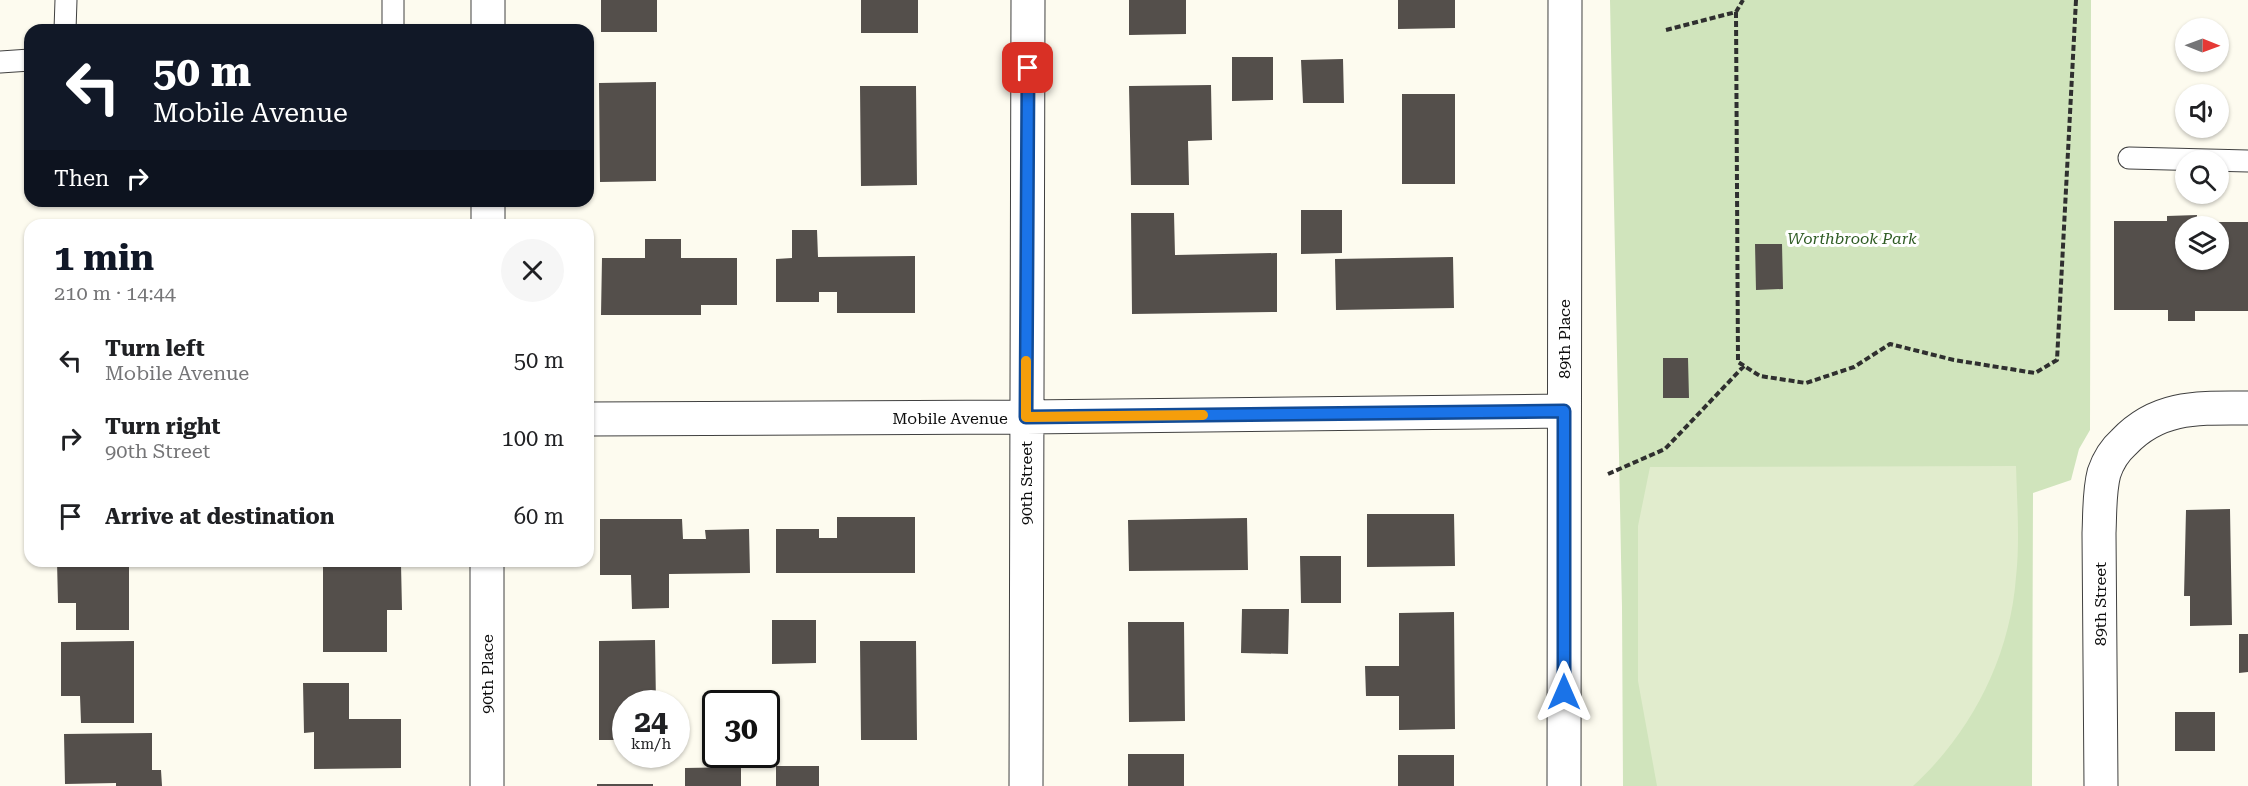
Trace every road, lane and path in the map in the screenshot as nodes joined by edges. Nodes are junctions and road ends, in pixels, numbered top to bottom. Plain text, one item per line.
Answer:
1 (66, 0) edge
2 (393, 0) edge
3 (488, 0) edge
4 (1028, 0) edge
5 (1565, 0) edge
6 (1743, 0) edge
7 (2076, 0) edge
8 (1736, 12) junction
9 (65, 24) edge
10 (393, 24) edge
11 (488, 24) edge
12 (1666, 30) dead end
13 (24, 60) edge
14 (0, 62) edge
15 (2129, 158) dead end
16 (2248, 160) edge
17 (1744, 366) junction
18 (2248, 408) edge
19 (1564, 411) junction
20 (1026, 417) junction
21 (594, 419) edge
22 (1608, 474) dead end
23 (487, 567) edge
24 (487, 786) edge
25 (1026, 786) edge
26 (1564, 786) edge
27 (2101, 786) edge

1 - 9 lane
2 - 10 lane
3 - 11 street
4 - 20 street, 90th Street
5 - 19 street, 89th Place
6 - 8 path
7 - 17 path
8 - 12 path
8 - 17 path
13 - 14 lane
15 - 16 lane
17 - 22 path
18 - 27 street, 89th Street
19 - 20 street, Mobile Avenue
19 - 26 street, 89th Place
20 - 21 street, Mobile Avenue
20 - 25 street, 90th Street
23 - 24 street, 90th Place

